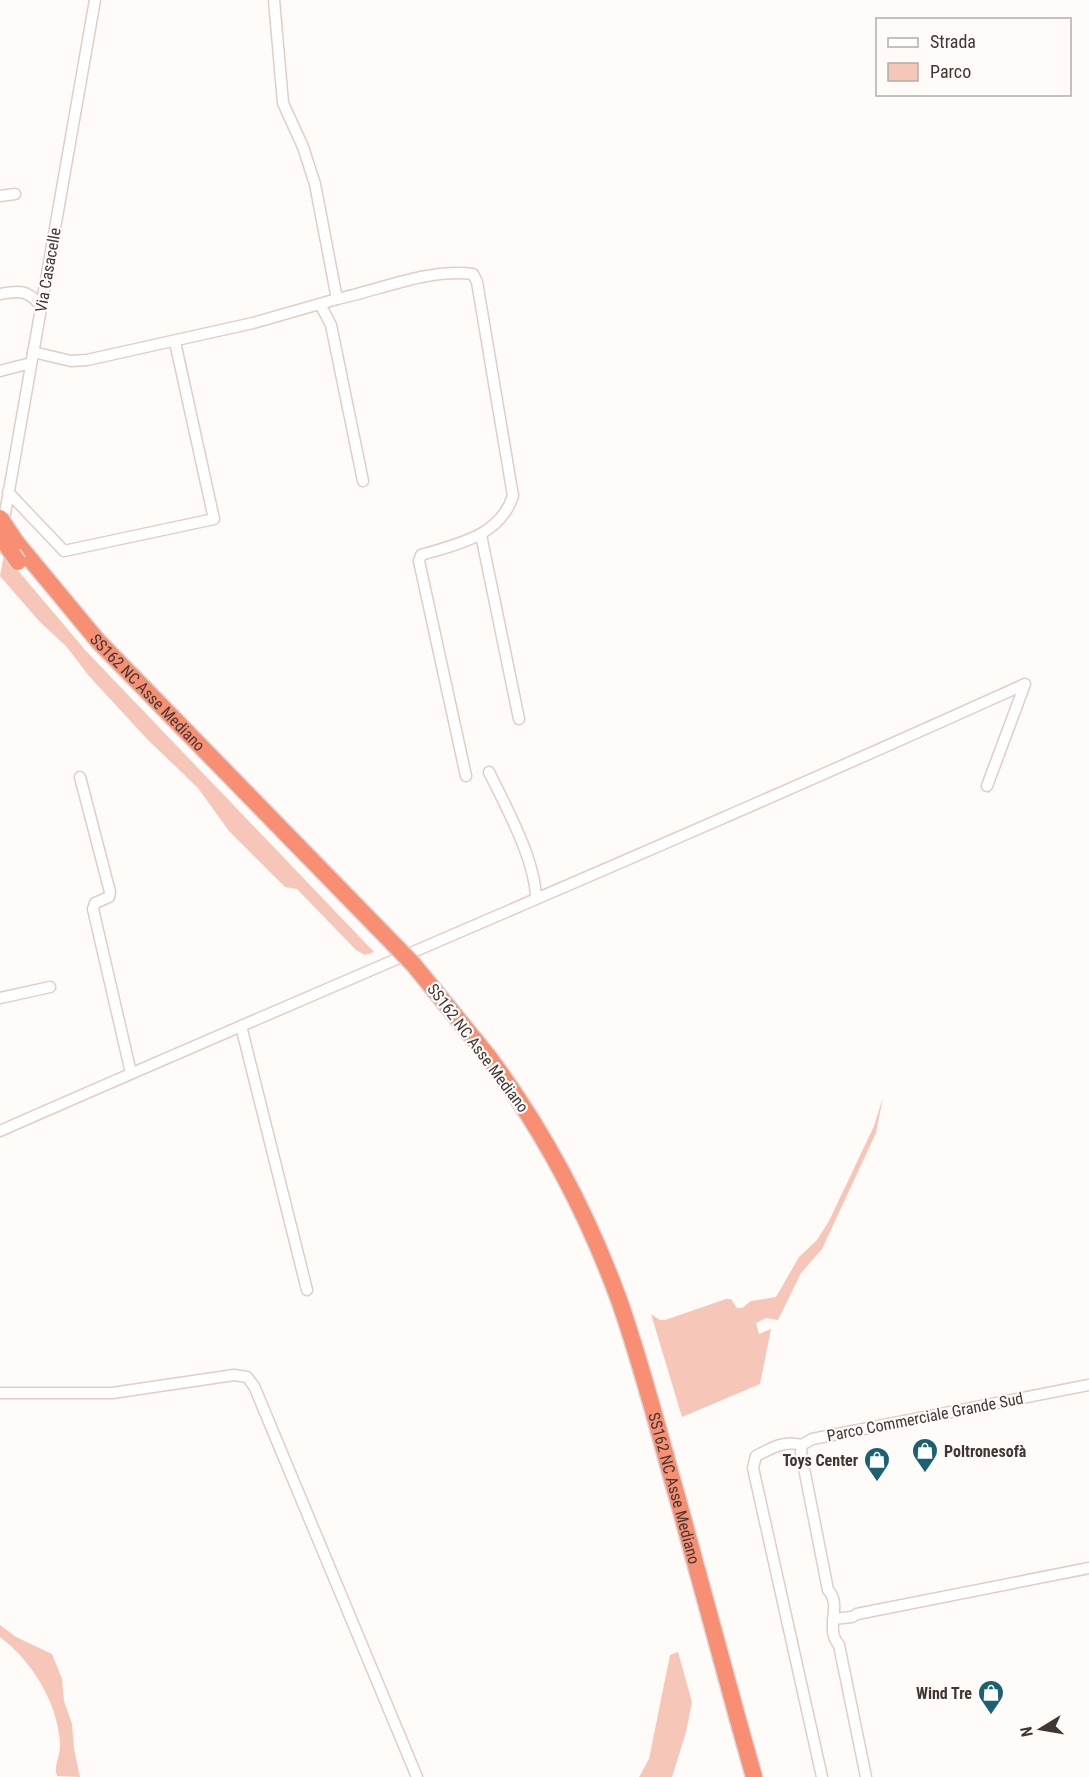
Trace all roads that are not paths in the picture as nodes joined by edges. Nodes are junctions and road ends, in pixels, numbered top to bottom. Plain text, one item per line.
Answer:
1 (95, 0) edge
2 (274, 0) edge
3 (15, 194) dead end
4 (0, 196) edge
5 (0, 294) edge
6 (337, 299) junction
7 (321, 306) junction
8 (42, 307) junction
9 (175, 342) junction
10 (32, 357) junction
11 (0, 371) edge
12 (363, 481) dead end
13 (8, 492) junction
14 (0, 518) edge
15 (481, 535) junction
16 (5, 539) edge
17 (519, 719) dead end
18 (489, 772) dead end
19 (466, 776) dead end
20 (80, 777) dead end
21 (987, 786) dead end
22 (536, 898) junction
23 (372, 929) junction
24 (50, 987) dead end
25 (0, 998) edge
26 (241, 1026) junction
27 (131, 1073) junction
28 (0, 1131) edge
29 (307, 1290) dead end
30 (1089, 1385) edge
31 (0, 1393) edge
32 (802, 1445) junction
33 (683, 1541) junction
34 (1089, 1568) edge
35 (833, 1619) junction
36 (417, 1777) edge
37 (742, 1777) edge
38 (753, 1777) edge
39 (822, 1777) edge
40 (866, 1777) edge

1 - 8 street, Via Casacelle
2 - 6 street
3 - 4 street
5 - 8 street
6 - 7 street
6 - 15 street
7 - 9 street
7 - 12 street
8 - 10 street, Via Casacelle
9 - 10 street
9 - 13 street
10 - 11 street
10 - 13 street, Via Casacelle
13 - 16 street, Via Casacelle
14 - 16 highway, SS162 NC Asse Mediano, bridge
15 - 17 street
15 - 19 street
16 - 23 highway, SS162 NC Asse Mediano
16 - 23 highway, SS162 NC Asse Mediano, bridge
18 - 22 street
20 - 27 street
21 - 22 street
22 - 26 street
23 - 33 highway, SS162 NC Asse Mediano
24 - 25 street
26 - 27 street
26 - 29 street
27 - 28 street
30 - 32 street, Parco Commerciale Grande Sud
31 - 36 street
32 - 35 street
32 - 39 street, Parco Commerciale Grande Sud
33 - 37 highway, SS162 NC Asse Mediano
33 - 38 highway, SS162 NC Asse Mediano
34 - 35 street
35 - 40 street

